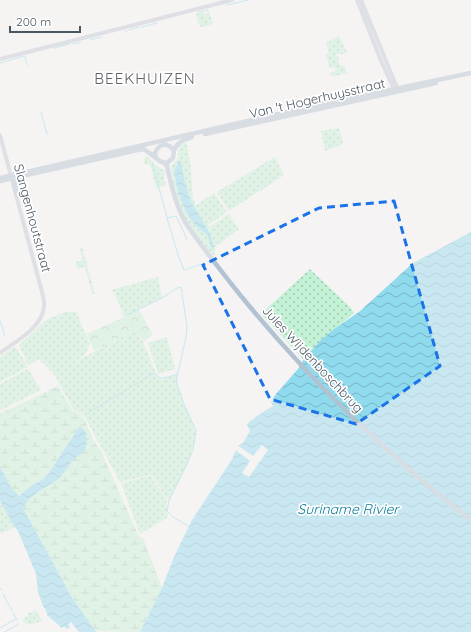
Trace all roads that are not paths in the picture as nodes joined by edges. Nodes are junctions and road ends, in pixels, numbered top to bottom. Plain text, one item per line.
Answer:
1 (232, 0) edge
2 (357, 0) edge
3 (361, 0) edge
4 (0, 58) edge
5 (383, 60) junction
6 (471, 73) edge
7 (471, 76) edge
8 (396, 90) junction
9 (190, 134) junction
10 (0, 135) edge
11 (164, 144) junction
12 (140, 146) junction
13 (174, 151) junction
14 (156, 158) junction
15 (169, 162) junction
16 (164, 163) junction
17 (31, 174) junction
18 (12, 176) junction
19 (0, 178) edge
20 (0, 181) edge
21 (172, 186) junction
22 (16, 192) junction
23 (0, 353) edge
24 (471, 520) edge

1 - 4 street
2 - 5 street
3 - 5 street
5 - 8 street
6 - 8 main road, Van 't Hogerhuysstraat
7 - 8 main road, Van 't Hogerhuysstraat
8 - 9 main road, Van 't Hogerhuysstraat
8 - 13 main road, Van 't Hogerhuysstraat
9 - 11 main road, Van 't Hogerhuysstraat
9 - 12 main road, Van 't Hogerhuysstraat
10 - 18 street, Slangenhoutstraat
11 - 12 main road, Van 't Hogerhuysstraat
11 - 13 main road
11 - 14 main road
12 - 18 main road, Van 't Hogerhuysstraat
13 - 15 main road
14 - 16 main road
14 - 17 main road, Van 't Hogerhuysstraat
15 - 16 main road
15 - 21 main road, Jules Wijdenboschbrug
16 - 21 main road, Jules Wijdenboschbrug
17 - 18 main road, Van 't Hogerhuysstraat
17 - 22 main road
18 - 19 main road, Van 't Hogerhuysstraat
18 - 20 main road, Van 't Hogerhuysstraat
18 - 22 street, Slangenhoutstraat
21 - 24 main road, Jules Wijdenboschbrug
22 - 23 street, Slangenhoutstraat

